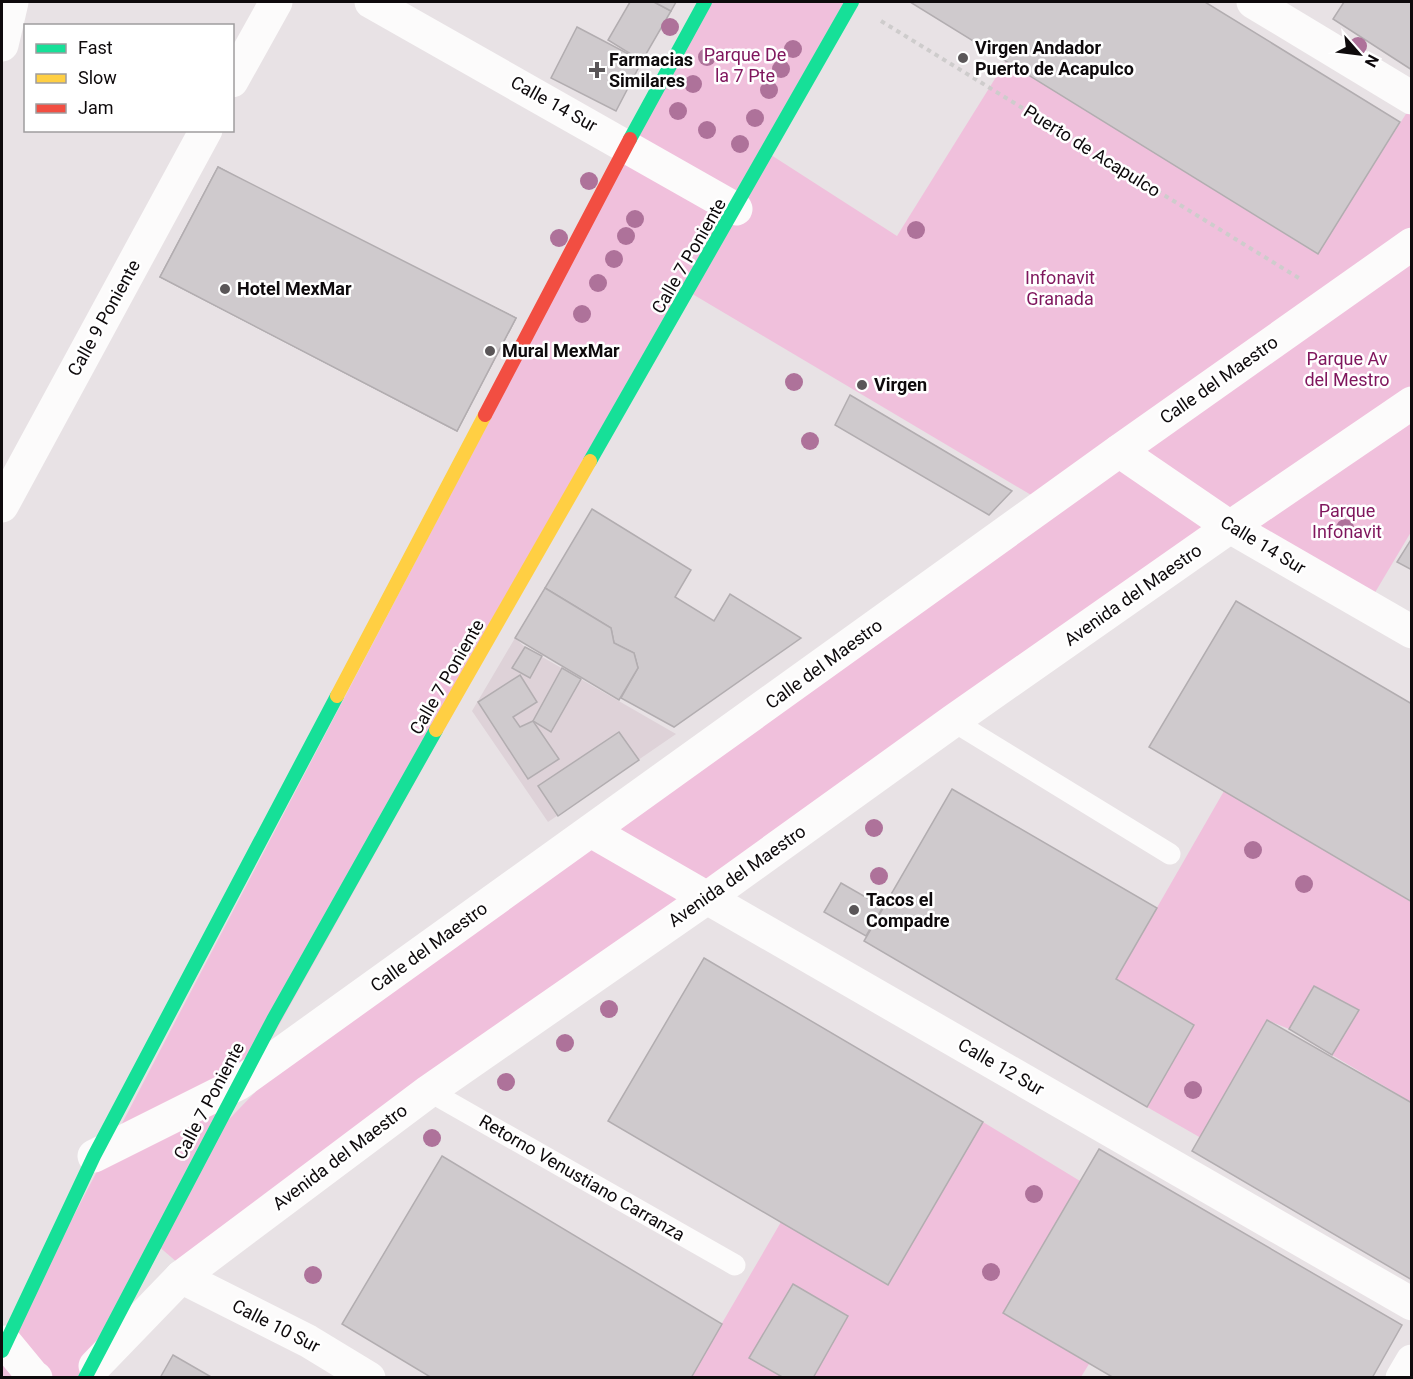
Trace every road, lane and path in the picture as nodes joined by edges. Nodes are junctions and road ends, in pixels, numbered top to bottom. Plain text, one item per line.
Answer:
1 (12, 2) edge
2 (276, 2) edge
3 (370, 2) edge
4 (705, 2) edge
5 (852, 2) edge
6 (1253, 2) edge
7 (1299, 13) edge
8 (2, 45) edge
9 (234, 77) edge
10 (1412, 98) edge
11 (205, 132) edge
12 (627, 145) junction
13 (736, 209) junction
14 (1412, 244) edge
15 (1333, 299) junction
16 (1412, 403) edge
17 (1119, 452) junction
18 (2, 506) edge
19 (1230, 526) junction
20 (1412, 632) edge
21 (953, 721) junction
22 (591, 831) junction
23 (1170, 854) dead end
24 (707, 898) junction
25 (238, 1084) junction
26 (429, 1090) junction
27 (94, 1155) junction
28 (735, 1265) dead end
29 (181, 1278) junction
30 (1412, 1304) edge
31 (4, 1346) edge
32 (1412, 1361) edge
33 (36, 1377) edge
34 (84, 1377) edge
35 (369, 1377) edge
36 (1402, 1377) edge

1 - 8 street
2 - 9 street
3 - 12 street, Calle 14 Sur
4 - 12 main road
5 - 13 main road, Calle 7 Poniente
5 - 15 path, Puerto de Acapulco
6 - 7 street
7 - 10 street
11 - 18 street, Calle 9 Poniente
12 - 13 street, Calle 14 Sur
12 - 27 main road
13 - 25 main road, Calle 7 Poniente
14 - 15 street, Calle del Maestro
15 - 17 street, Calle del Maestro
16 - 19 street, Avenida del Maestro
17 - 19 street, Calle 14 Sur
17 - 22 street, Calle del Maestro
19 - 20 street, Calle 14 Sur
19 - 21 street, Avenida del Maestro
21 - 23 lane
21 - 24 street, Avenida del Maestro
22 - 24 street, Calle 12 Sur
22 - 25 street, Calle del Maestro
24 - 26 street, Avenida del Maestro
24 - 30 street, Calle 12 Sur
25 - 27 street, Calle del Maestro
25 - 34 main road, Calle 7 Poniente
26 - 28 lane, Retorno Venustiano Carranza
26 - 29 street, Avenida del Maestro
27 - 31 main road
29 - 34 street, Avenida del Maestro
29 - 35 street, Calle 10 Sur
31 - 33 street
32 - 36 street

